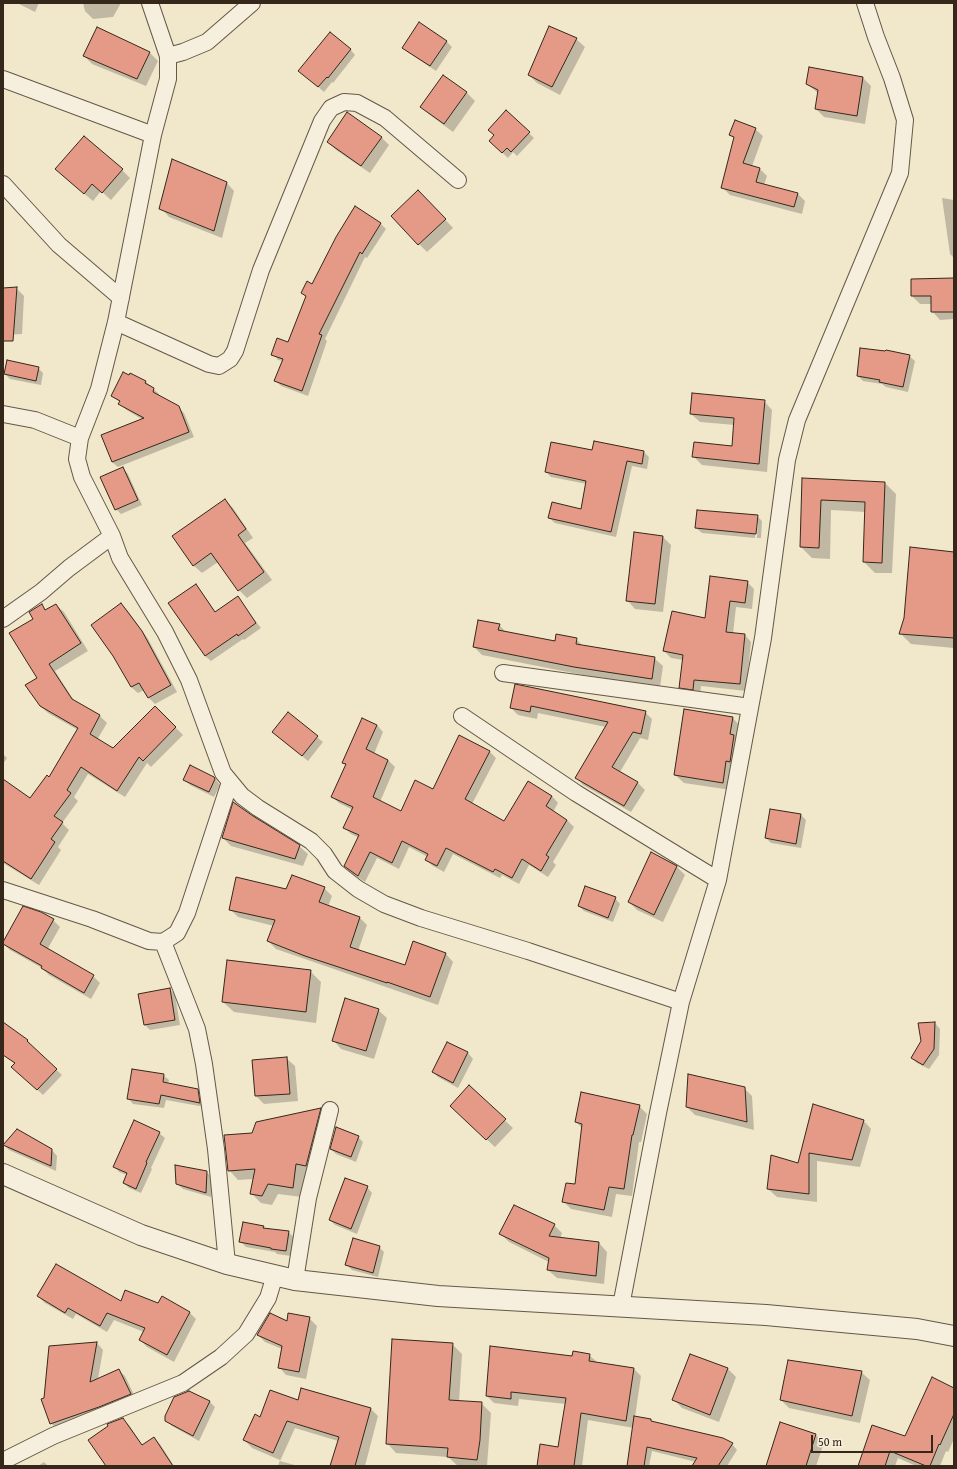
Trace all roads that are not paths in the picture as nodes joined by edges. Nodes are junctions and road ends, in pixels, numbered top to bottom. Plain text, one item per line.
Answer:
1 (150, 3) edge
2 (252, 3) edge
3 (865, 3) edge
4 (168, 56) junction
5 (3, 79) edge
6 (153, 135) junction
7 (458, 180) dead end
8 (3, 184) edge
9 (121, 298) junction
10 (116, 322) junction
11 (3, 414) edge
12 (80, 438) junction
13 (112, 536) junction
14 (3, 620) edge
15 (503, 674) dead end
16 (750, 707) junction
17 (462, 716) dead end
18 (230, 782) junction
19 (718, 880) junction
20 (3, 890) edge
21 (163, 942) junction
22 (681, 1002) junction
23 (330, 1110) dead end
24 (3, 1174) edge
25 (227, 1264) junction
26 (276, 1275) junction
27 (295, 1280) junction
28 (621, 1306) junction
29 (954, 1336) edge
30 (3, 1461) edge

1 - 4 street
2 - 4 street
3 - 16 street
4 - 6 street
5 - 6 street
6 - 9 street
7 - 10 street
8 - 9 street
9 - 10 street
10 - 12 street
11 - 12 street
12 - 13 street
13 - 14 street
13 - 18 street
15 - 16 street
16 - 19 street
17 - 19 street
18 - 21 street
18 - 22 street
19 - 22 street
20 - 21 street
21 - 25 street
22 - 28 street
23 - 27 street
24 - 25 street
25 - 26 street
26 - 27 street
26 - 30 street
27 - 28 street
28 - 29 street

